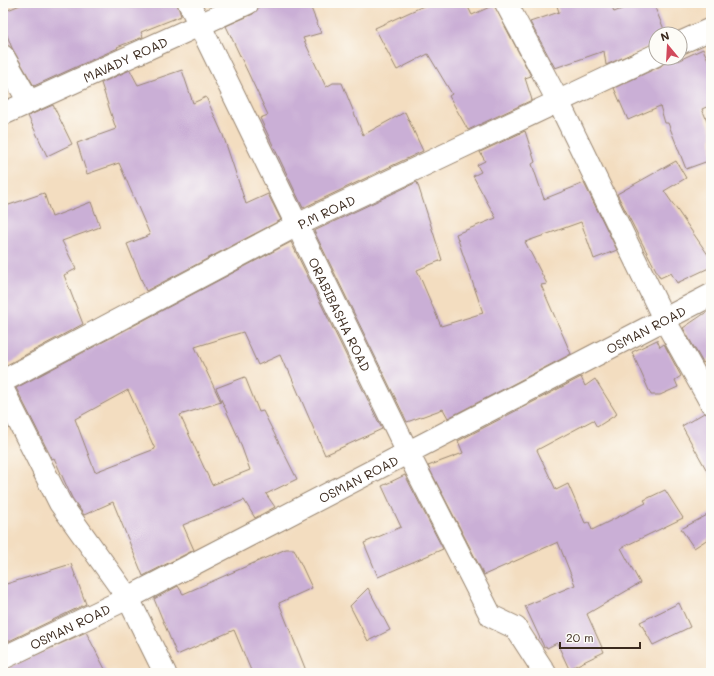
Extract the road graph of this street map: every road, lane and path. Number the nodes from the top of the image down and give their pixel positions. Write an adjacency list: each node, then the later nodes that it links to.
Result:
1 (189, 3): 4 (street, ORABIBASHA ROAD)
2 (248, 3): 4 (street, MAVADY ROAD)
3 (506, 3): 9 (street)
4 (199, 24): 10 (street, MAVADY ROAD); 12 (street, ORABIBASHA ROAD)
5 (711, 29): 6 (street)
6 (688, 39)
7 (3, 56): 10 (street)
8 (648, 59): 9 (street, P.M ROAD)
9 (558, 101): 12 (street, P.M ROAD); 14 (street)
10 (29, 102): 11 (street, MAVADY ROAD)
11 (3, 114)
12 (297, 225): 15 (street, P.M ROAD); 18 (street, ORABIBASHA ROAD)
13 (711, 295): 14 (street, OSMAN ROAD)
14 (664, 319): 17 (street); 18 (street, OSMAN ROAD)
15 (3, 381)
16 (3, 390): 19 (street)
17 (711, 403)
18 (408, 453): 19 (street, OSMAN ROAD); 22 (street, ORABIBASHA ROAD)
19 (128, 598): 20 (street, OSMAN ROAD); 21 (street)
20 (3, 658)
21 (165, 673)
22 (545, 673)

